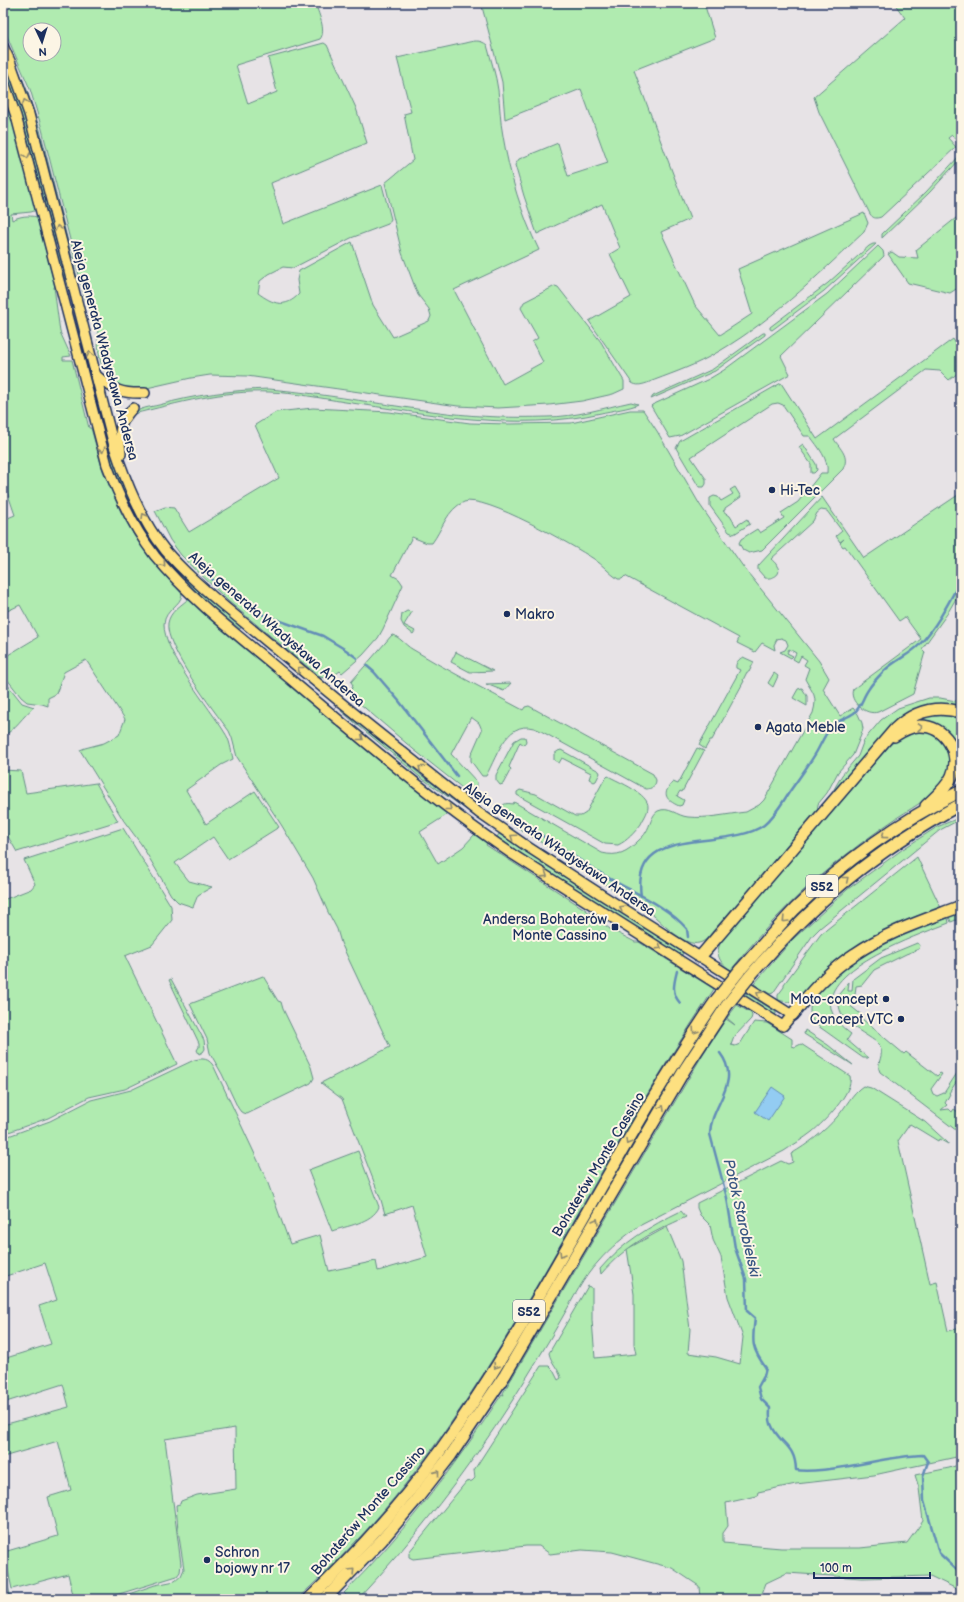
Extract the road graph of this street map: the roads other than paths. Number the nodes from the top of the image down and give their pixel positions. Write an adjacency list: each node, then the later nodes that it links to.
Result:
1 (3, 46): 3 (main road, Aleja generała Władysława Andersa, one-way to 1)
2 (3, 79): 4 (main road, Aleja generała Władysława Andersa, one-way to 4)
3 (63, 246): 4 (main road); 5 (main road, Aleja generała Władysława Andersa, one-way to 3)
4 (51, 249): 18 (main road, Aleja generała Władysława Andersa, one-way to 18)
5 (96, 374): 6 (main road); 8 (main road, Aleja generała Władysława Andersa)
6 (145, 393)
7 (133, 408): 8 (main road)
8 (122, 471): 17 (main road, Aleja generała Władysława Andersa, one-way to 8)
9 (961, 712): 10 (highway)
10 (875, 752): 14 (highway, one-way to 14); 17 (highway)
11 (961, 791): 14 (highway, Bohaterów Monte Cassino / S52)
12 (961, 804): 15 (highway, Bohaterów Monte Cassino / S52)
13 (961, 812): 15 (highway)
14 (917, 815): 20 (highway, Bohaterów Monte Cassino / S52, one-way to 20, bridge)
15 (918, 828): 21 (highway, Bohaterów Monte Cassino / S52, one-way to 15, bridge)
16 (961, 906): 19 (highway)
17 (700, 957): 18 (main road); 19 (main road, Aleja generała Władysława Andersa, one-way to 17)
18 (692, 968): 19 (main road, Aleja generała Władysława Andersa)
19 (792, 1015)
20 (309, 1599)
21 (325, 1599)

